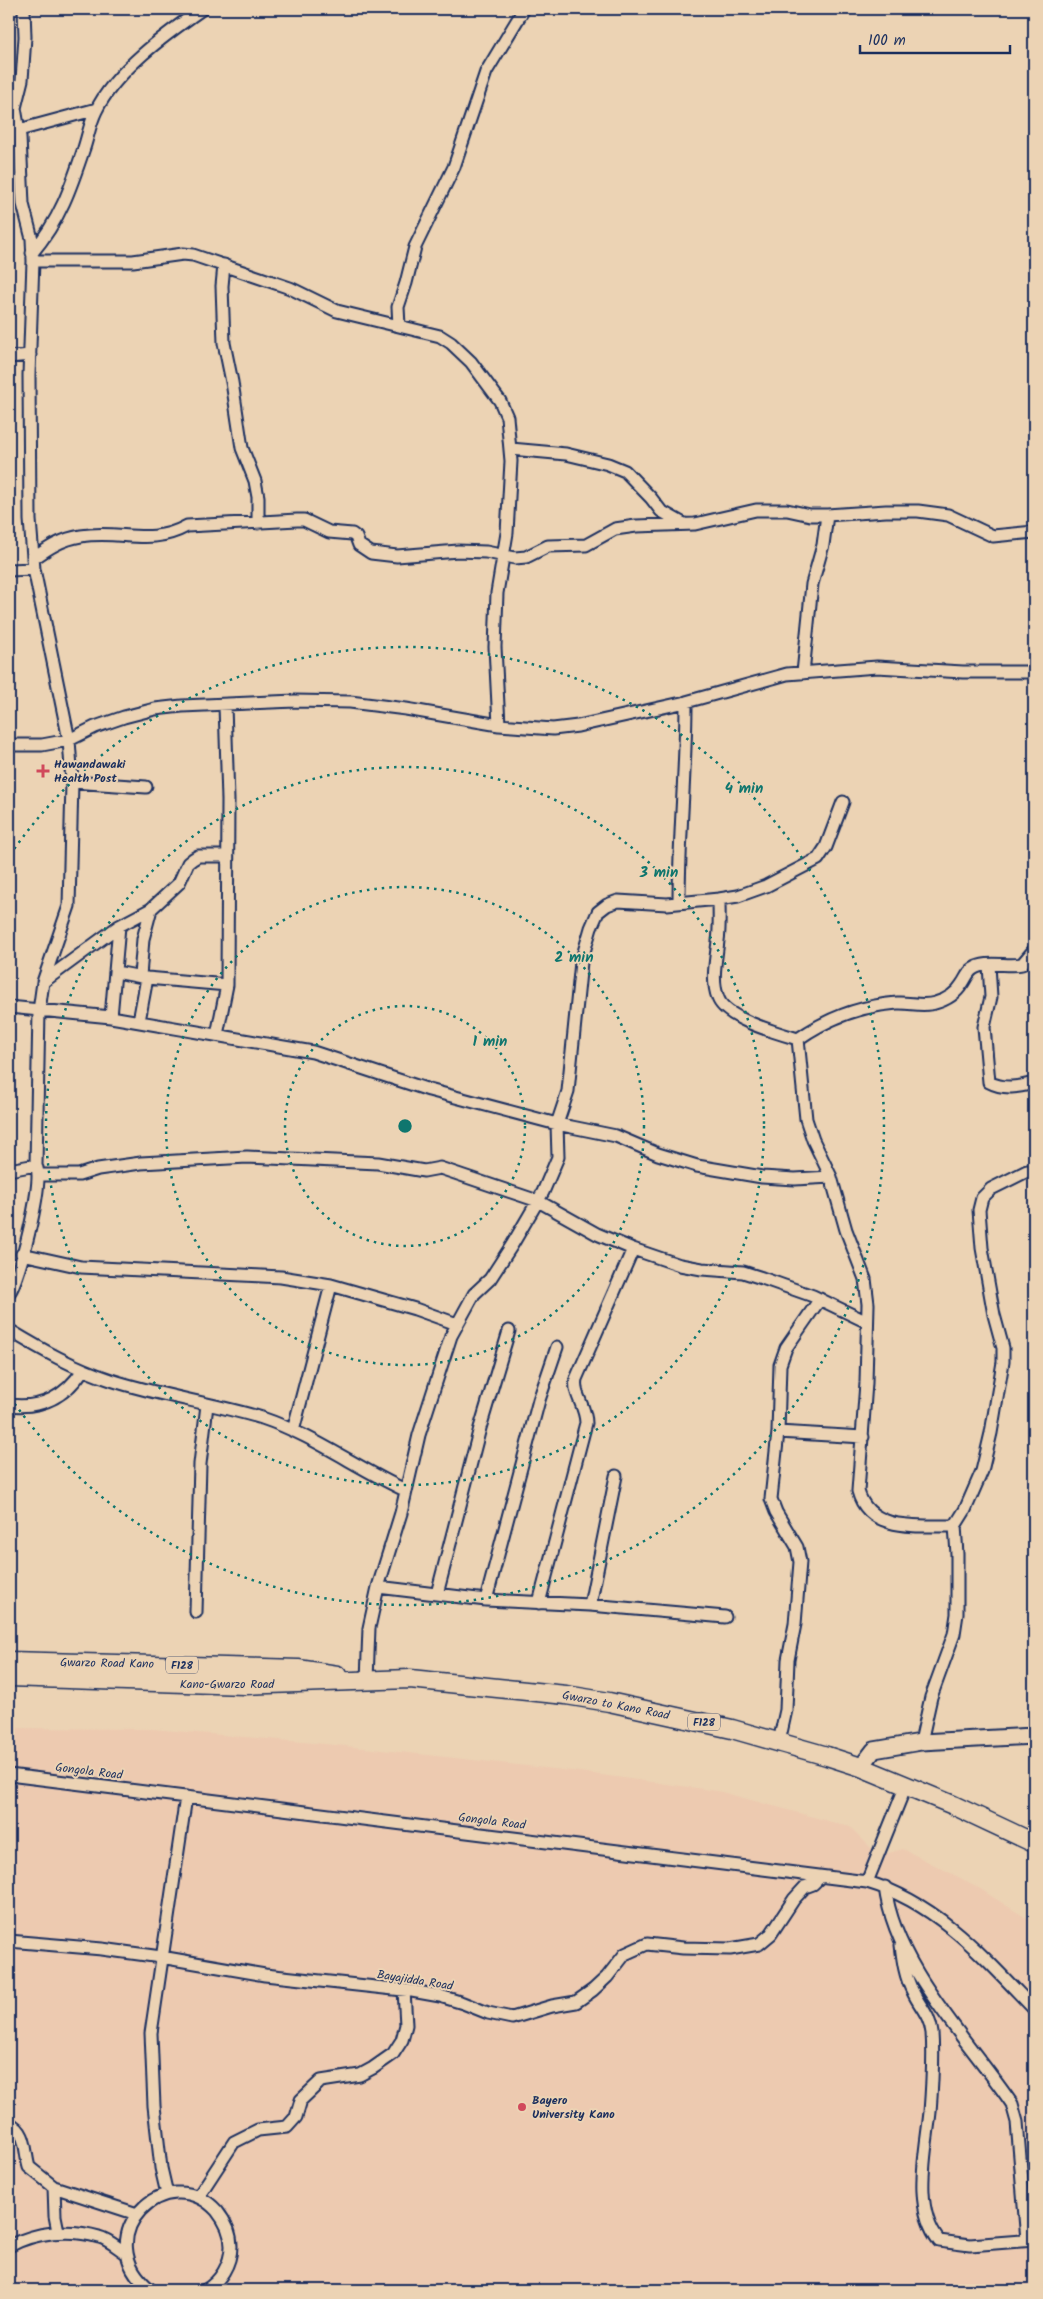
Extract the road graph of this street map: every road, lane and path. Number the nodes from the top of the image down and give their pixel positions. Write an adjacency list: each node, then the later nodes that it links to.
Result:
1 (24, 9): 5 (street)
2 (202, 9): 4 (street)
3 (524, 9): 8 (street)
4 (97, 109): 5 (street); 6 (street)
5 (15, 125): 6 (street)
6 (33, 257): 7 (street); 9 (street)
7 (224, 265): 8 (street); 13 (street)
8 (398, 326): 11 (street)
9 (30, 355): 10 (street); 17 (street)
10 (9, 358)
11 (511, 449): 14 (street); 16 (street)
12 (827, 516): 14 (street); 15 (street); 20 (street)
13 (258, 523): 16 (street); 17 (street)
14 (684, 524): 16 (street)
15 (1034, 532)
16 (504, 556): 23 (street)
17 (34, 564): 18 (street); 24 (street)
18 (9, 570)
19 (1034, 672): 20 (street)
20 (803, 673): 21 (street)
21 (686, 702): 23 (street); 31 (street)
22 (225, 705): 23 (street); 24 (street); 29 (street)
23 (499, 725)
24 (70, 740): 25 (street); 26 (street)
25 (9, 745)
26 (72, 782): 27 (street); 38 (street)
27 (146, 786)
28 (843, 802): 30 (street)
29 (227, 856): 32 (street); 39 (street)
30 (719, 899): 31 (street); 45 (street)
31 (679, 902): 47 (street)
32 (151, 910): 33 (street); 37 (street)
33 (119, 926): 36 (street); 38 (street)
34 (1034, 950): 35 (street)
35 (989, 965): 45 (street); 46 (street)
36 (116, 972): 37 (street); 42 (street)
37 (143, 977): 39 (street); 43 (street)
38 (43, 982): 41 (street)
39 (226, 985): 44 (street)
40 (9, 1007): 41 (street)
41 (39, 1010): 42 (street); 49 (street)
42 (112, 1017): 43 (street)
43 (139, 1021): 44 (street)
44 (217, 1035): 47 (street)
45 (798, 1039): 51 (street)
46 (1034, 1083)
47 (557, 1124): 51 (street); 52 (street)
48 (9, 1170): 49 (street)
49 (38, 1170): 52 (street); 54 (street)
50 (1034, 1171): 71 (street)
51 (831, 1177): 58 (street)
52 (538, 1201): 53 (street); 59 (street)
53 (633, 1249): 57 (street); 75 (street)
54 (22, 1254): 55 (street); 56 (street)
55 (330, 1285): 59 (street); 66 (street)
56 (9, 1294)
57 (820, 1299): 58 (street); 67 (street)
58 (867, 1322): 68 (street)
59 (457, 1324): 70 (street)
60 (9, 1330): 63 (street)
61 (509, 1331): 73 (street)
62 (557, 1347): 74 (street)
63 (83, 1370): 64 (street); 65 (street)
64 (207, 1404): 66 (street); 77 (street)
65 (9, 1405)
66 (293, 1432): 70 (street)
67 (778, 1432): 68 (street); 83 (street)
68 (863, 1436): 71 (street)
69 (616, 1476): 76 (street)
70 (405, 1490): 72 (street)
71 (955, 1526): 84 (street)
72 (378, 1587): 73 (street); 81 (street)
73 (437, 1594): 74 (street)
74 (486, 1600): 75 (street)
75 (539, 1603): 76 (street)
76 (590, 1605): 78 (street)
77 (196, 1612)
78 (725, 1617)
79 (9, 1661): 81 (main road, Gwarzo Road Kano / F128)
80 (9, 1677): 81 (main road, Kano-Gwarzo Road / F128)
81 (361, 1680): 83 (main road, Gwarzo to Kano Road / F128)
82 (1034, 1736): 84 (street)
83 (779, 1742): 85 (main road, Gwarzo to Kano Road / F128)
84 (920, 1742): 85 (street)
85 (861, 1767): 87 (main road, Gwarzo to Kano Road / F128)
86 (9, 1775): 88 (street, Gongola Road)
87 (906, 1785): 89 (main road, Gwarzo to Kano Road / F128); 91 (street)
88 (186, 1797): 90 (street, Gongola Road); 95 (street)
89 (1034, 1843)
90 (820, 1877): 91 (street, Gongola Road); 96 (street, Bayajidda Road)
91 (867, 1882): 92 (street, Gongola Road)
92 (885, 1887): 94 (street); 97 (street, Gongola Road)
93 (9, 1942): 95 (street, Bayajidda Road)
94 (901, 1944): 104 (street); 104 (street)
95 (161, 1957): 96 (street, Bayajidda Road); 100 (street)
96 (404, 1990): 101 (street)
97 (1034, 2009)
98 (9, 2123): 99 (street)
99 (54, 2187): 102 (street); 103 (street)
100 (166, 2194): 101 (street); 102 (street)
101 (198, 2197): 108 (street)
102 (137, 2214): 106 (street)
103 (58, 2232): 105 (street); 106 (street)
104 (1031, 2240)
105 (9, 2246)
106 (126, 2253): 107 (street)
107 (150, 2290)
108 (205, 2290)

